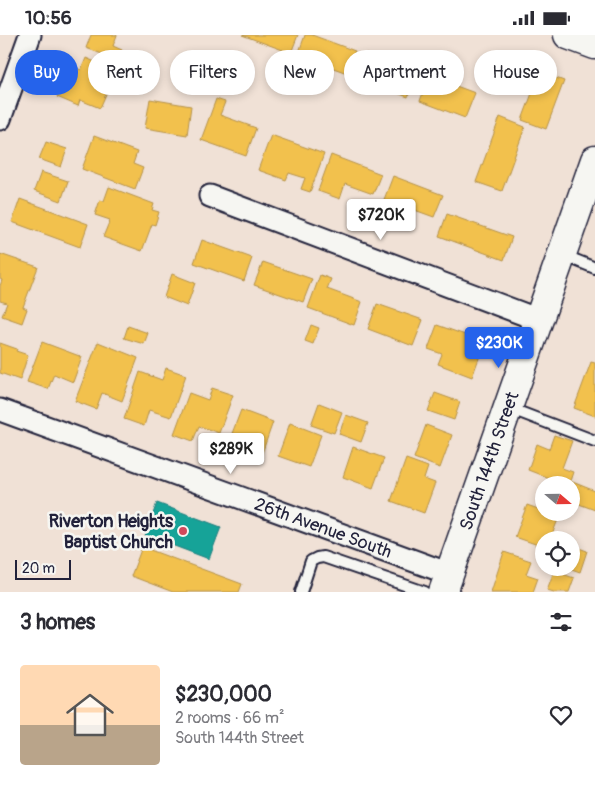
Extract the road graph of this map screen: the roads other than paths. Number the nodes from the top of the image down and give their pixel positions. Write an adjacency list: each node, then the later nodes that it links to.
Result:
1 (30, 35): 4 (street)
2 (568, 35): 3 (street)
3 (595, 45)
4 (0, 119)
5 (595, 160): 7 (street, South 144th Street)
6 (210, 196): 9 (street)
7 (562, 255): 8 (lane); 9 (street, South 144th Street)
8 (595, 268)
9 (539, 320): 10 (street, South 144th Street)
10 (508, 408): 12 (lane); 13 (street, South 144th Street)
11 (0, 410): 13 (street, 26th Avenue South)
12 (595, 441)
13 (447, 583)
14 (301, 592): 15 (lane)
15 (425, 592)

